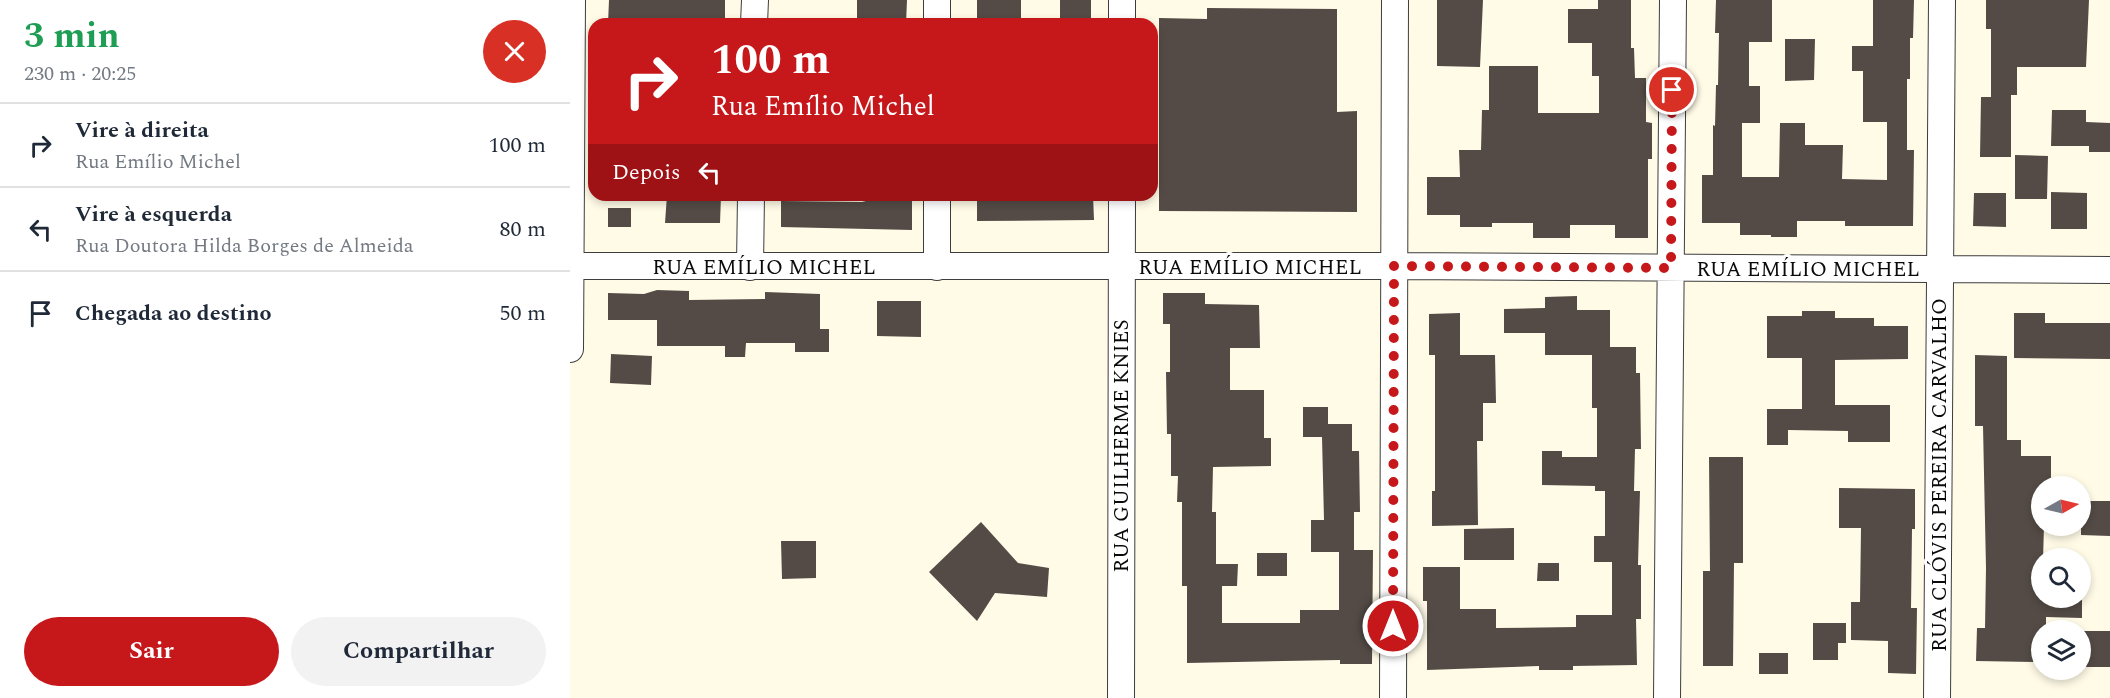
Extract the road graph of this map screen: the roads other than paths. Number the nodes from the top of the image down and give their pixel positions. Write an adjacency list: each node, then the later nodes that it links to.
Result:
1 (572, 0): 14 (street)
2 (755, 0): 8 (street)
3 (936, 0): 9 (street)
4 (1122, 0): 10 (street)
5 (1395, 0): 15 (street)
6 (1672, 0): 19 (street)
7 (1942, 0): 20 (street, RUA CLÓVIS PEREIRA CARVALHO)
8 (754, 18)
9 (936, 18)
10 (1122, 18)
11 (751, 201): 16 (street)
12 (937, 201): 17 (street)
13 (1122, 201): 18 (street, RUA GUILHERME KNIES)
14 (570, 266): 16 (street, RUA EMÍLIO MICHEL); 22 (street)
15 (1394, 266): 18 (street, RUA EMÍLIO MICHEL); 19 (street, RUA EMÍLIO MICHEL); 24 (street)
16 (750, 267): 17 (street, RUA EMÍLIO MICHEL)
17 (937, 267): 18 (street, RUA EMÍLIO MICHEL)
18 (1122, 268): 23 (street, RUA GUILHERME KNIES)
19 (1671, 268): 20 (street, RUA EMÍLIO MICHEL); 25 (street)
20 (1940, 270): 21 (street, RUA EMÍLIO MICHEL); 26 (street, RUA CLÓVIS PEREIRA CARVALHO)
21 (2110, 270)
22 (570, 349)
23 (1121, 698)
24 (1393, 698)
25 (1667, 698)
26 (1937, 698)

